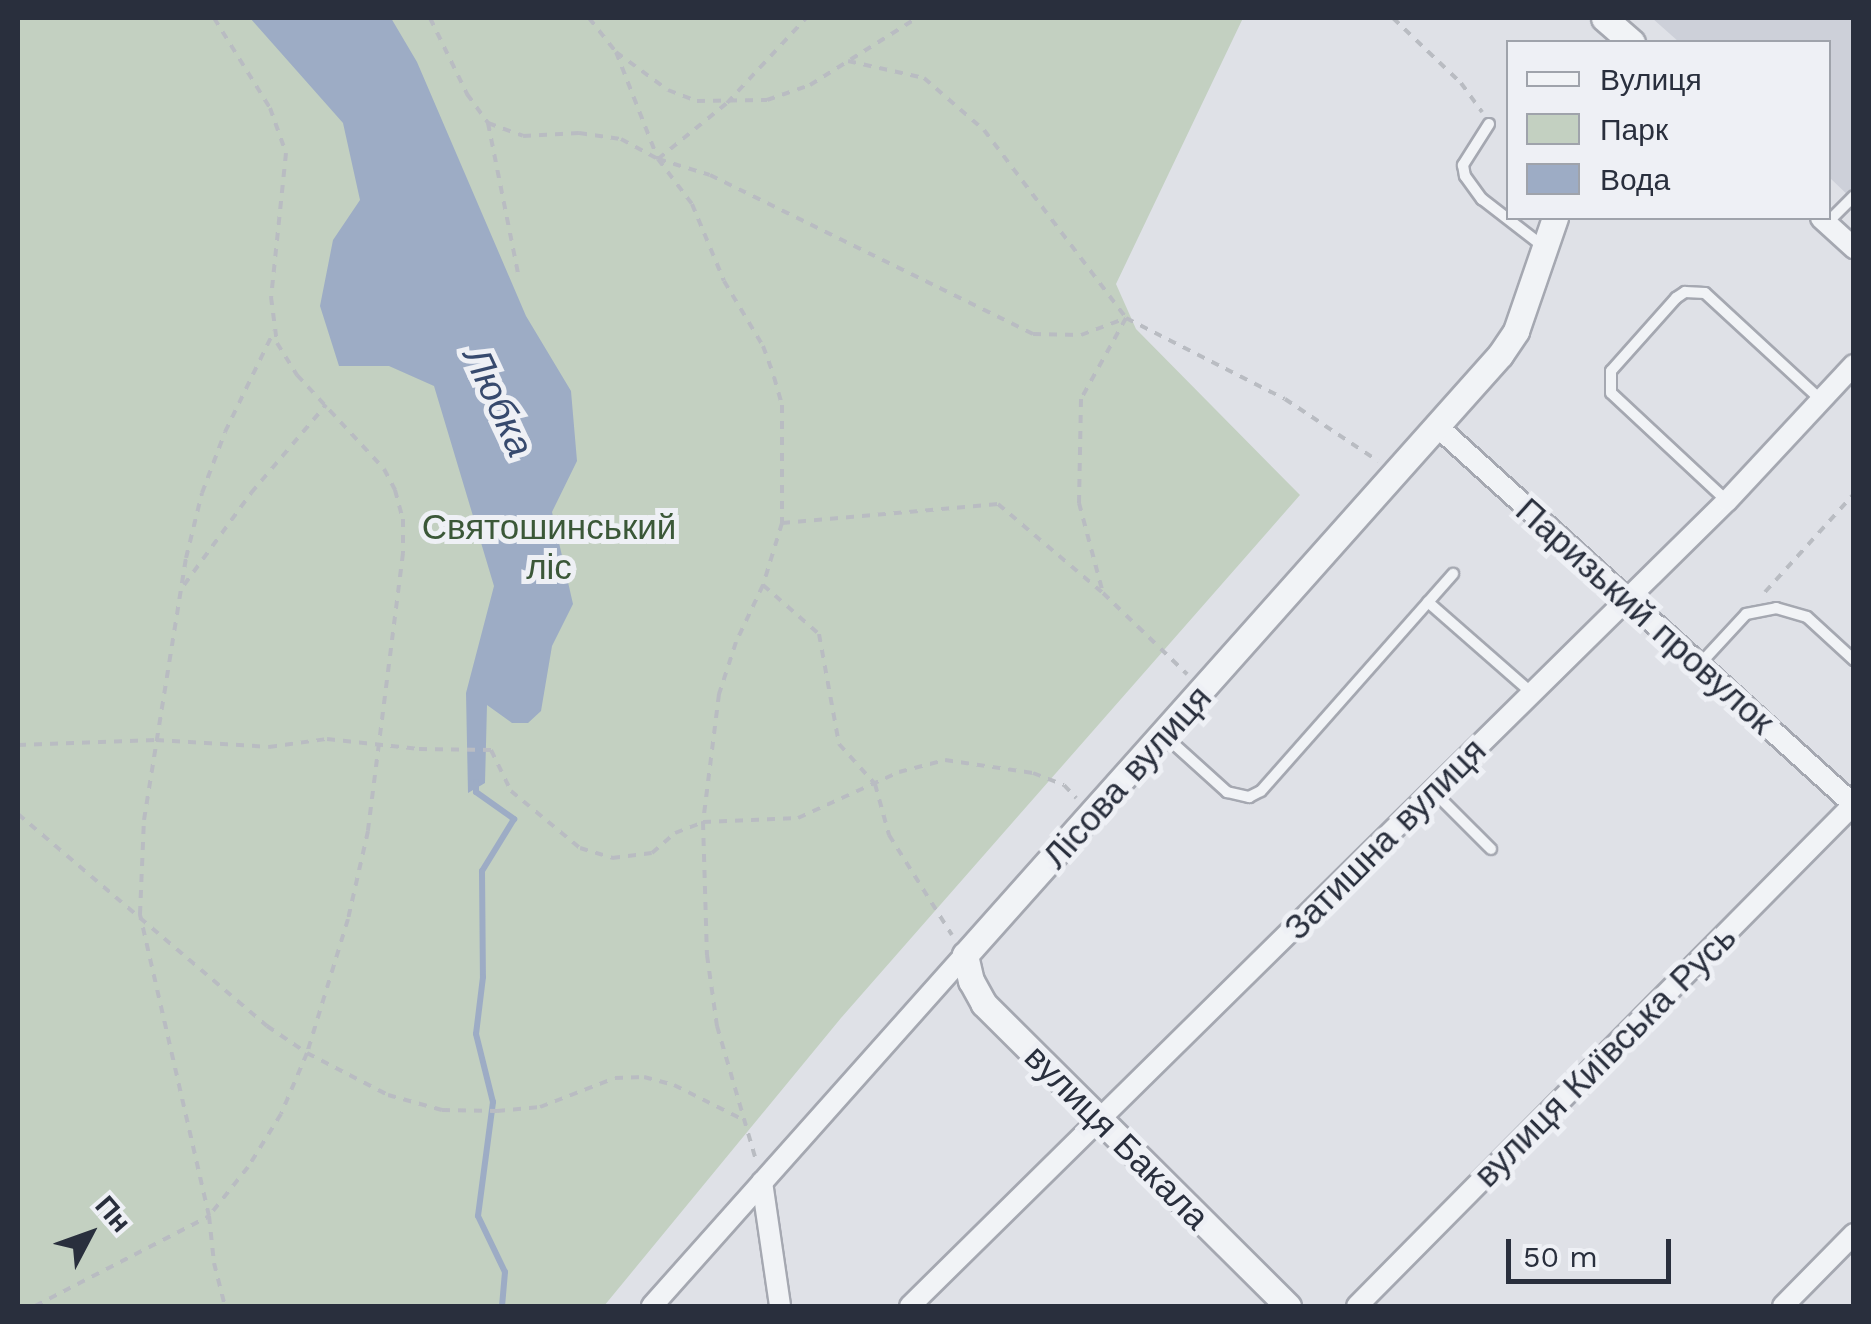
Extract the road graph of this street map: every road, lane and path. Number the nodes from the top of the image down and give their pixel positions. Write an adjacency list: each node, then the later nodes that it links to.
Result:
1 (214, 18): 25 (path)
2 (430, 18): 12 (path)
3 (588, 18): 9 (path)
4 (806, 18): 11 (path)
5 (917, 18): 10 (path)
6 (1393, 18): 13 (path)
7 (1604, 18): 8 (street)
8 (1630, 40)
9 (616, 52): 11 (path); 14 (path)
10 (848, 61): 11 (path); 24 (path)
11 (726, 102): 14 (path)
12 (488, 123): 14 (path); 23 (path)
13 (1489, 124): 17 (lane)
14 (658, 159): 24 (path); 33 (path)
15 (1854, 196): 16 (lane)
16 (1831, 214)
17 (1506, 218)
18 (1509, 220): 21 (lane)
19 (1554, 220): 21 (street, Лісова вулиця)
20 (1824, 220): 22 (street)
21 (1545, 248): 29 (street, Лісова вулиця)
22 (1854, 248)
23 (518, 273)
24 (1126, 318): 30 (path); 37 (path)
25 (274, 332): 28 (path); 36 (path)
26 (1854, 365): 27 (street, Затишна вулиця)
27 (1821, 400): 32 (street, Затишна вулиця); 32 (lane)
28 (326, 404): 36 (path); 47 (path)
29 (1438, 427): 30 (street, Лісова вулиця); 38 (street, Паризький провулок)
30 (1396, 473): 43 (street, Лісова вулиця)
31 (1854, 494): 40 (path)
32 (1726, 501): 38 (street, Затишна вулиця)
33 (782, 523): 35 (path); 37 (path)
34 (1453, 574): 39 (lane)
35 (763, 585): 49 (path); 54 (path)
36 (181, 589): 46 (path)
37 (1103, 593): 43 (path)
38 (1625, 600): 42 (street, Паризький провулок); 44 (street, Затишна вулиця)
39 (1428, 602): 44 (lane); 45 (lane)
40 (1746, 614): 41 (lane); 42 (lane)
41 (1854, 660)
42 (1698, 665): 51 (street, Паризький провулок)
43 (1204, 691): 45 (street, Лісова вулиця)
44 (1532, 693): 50 (street, Затишна вулиця)
45 (1165, 736): 52 (street, Лісова вулиця)
46 (156, 740): 47 (path); 48 (path); 56 (path)
47 (379, 744): 54 (path); 58 (path)
48 (18, 745)
49 (875, 784): 52 (path); 54 (path); 57 (path)
50 (1433, 792): 55 (lane); 60 (street, Затишна вулиця)
51 (1852, 801): 70 (street, вулиця Київська Русь)
52 (1097, 810): 57 (street, Лісова вулиця)
53 (18, 814): 56 (path)
54 (703, 822): 59 (path)
55 (1491, 849)
56 (140, 914): 58 (path); 62 (path)
57 (965, 956): 60 (street, вулиця Бакала); 61 (street, Лісова вулиця)
58 (307, 1053): 59 (path); 62 (path)
59 (744, 1120): 61 (path)
60 (1102, 1122): 68 (street, Затишна вулиця); 69 (street, вулиця Бакала)
61 (762, 1182): 66 (street, Лісова вулиця); 67 (street)
62 (209, 1216): 64 (path); 65 (path)
63 (1854, 1234): 71 (street)
64 (36, 1306)
65 (225, 1306)
66 (652, 1306)
67 (780, 1306)
68 (910, 1306)
69 (1288, 1306)
70 (1358, 1306)
71 (1784, 1306)

